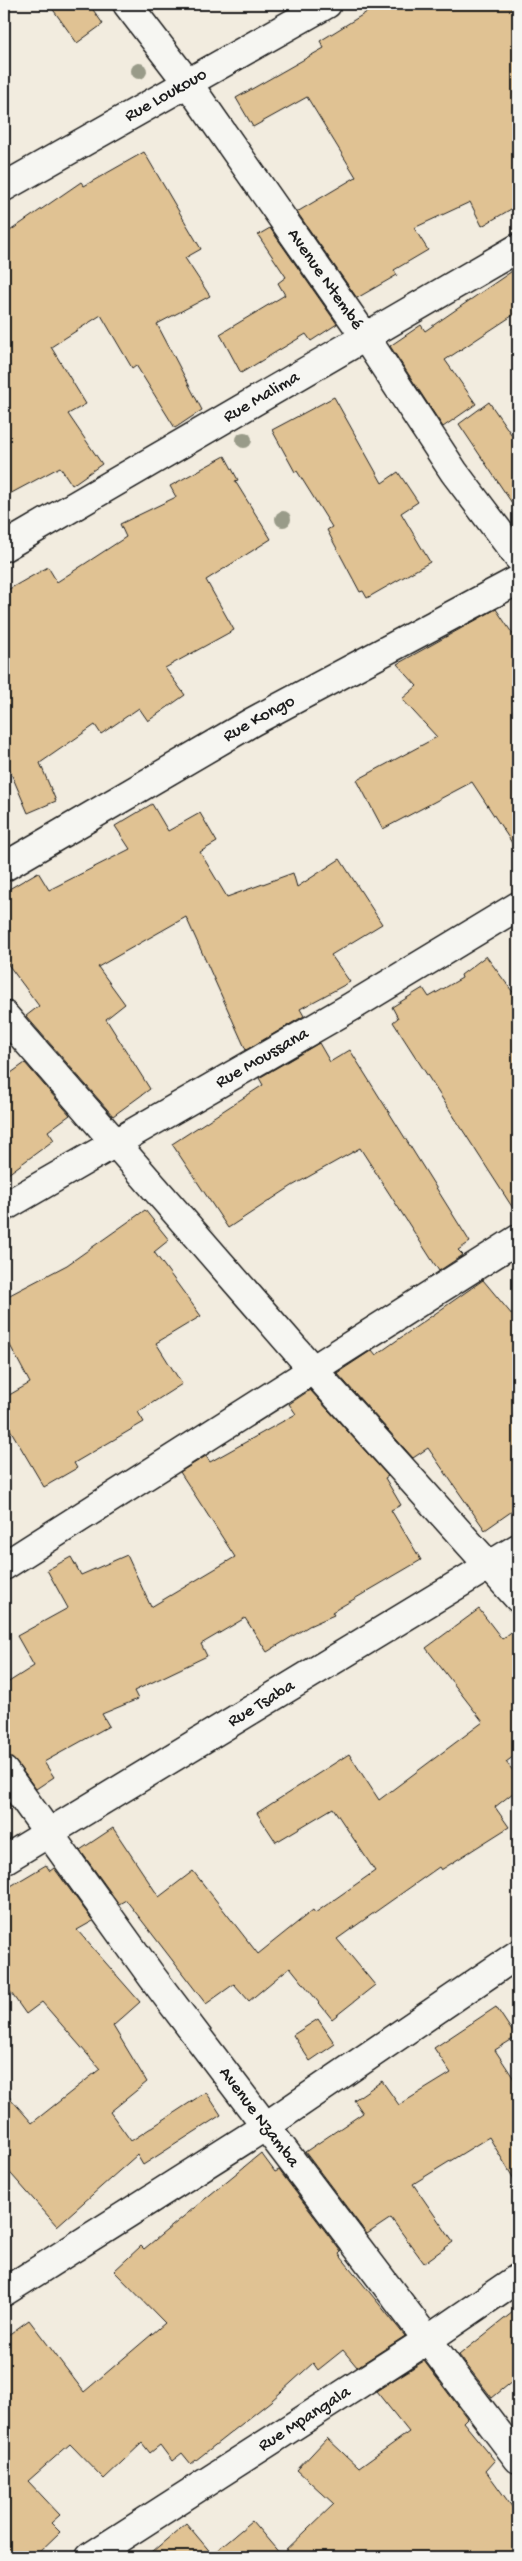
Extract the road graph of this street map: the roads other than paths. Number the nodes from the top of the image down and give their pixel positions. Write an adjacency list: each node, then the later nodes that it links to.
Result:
1 (127, 4): 3 (street, Avenue Ntembé)
2 (327, 4): 3 (street, Rue Loukouo)
3 (187, 82): 4 (street, Rue Loukouo); 6 (street, Avenue Ntembé)
4 (4, 187)
5 (518, 248): 6 (street, Rue Malima)
6 (366, 338): 7 (street, Rue Malima); 8 (street, Avenue Ntembé)
7 (4, 547)
8 (518, 557)
9 (518, 580): 10 (street, Rue Kongo)
10 (4, 867)
11 (518, 906): 13 (street, Rue Moussana)
12 (4, 1015): 13 (street)
13 (113, 1143): 14 (street, Rue Moussana); 16 (street)
14 (4, 1207)
15 (518, 1239): 16 (street)
16 (314, 1370): 18 (street); 19 (street)
17 (518, 1548): 19 (street, Rue Tsaba)
18 (4, 1566)
19 (490, 1566): 20 (street); 22 (street, Rue Tsaba)
20 (518, 1598)
21 (4, 1771): 22 (street, Avenue Nzamba)
22 (49, 1832): 23 (street, Rue Tsaba); 25 (street, Avenue Nzamba)
23 (4, 1860)
24 (518, 1954): 25 (street)
25 (266, 2126): 27 (street); 28 (street, Avenue Nzamba)
26 (518, 2278): 28 (street, Rue Mpangala)
27 (4, 2292)
28 (429, 2339): 29 (street, Avenue Nzamba); 30 (street, Rue Mpangala)
29 (518, 2459)
30 (90, 2557)

